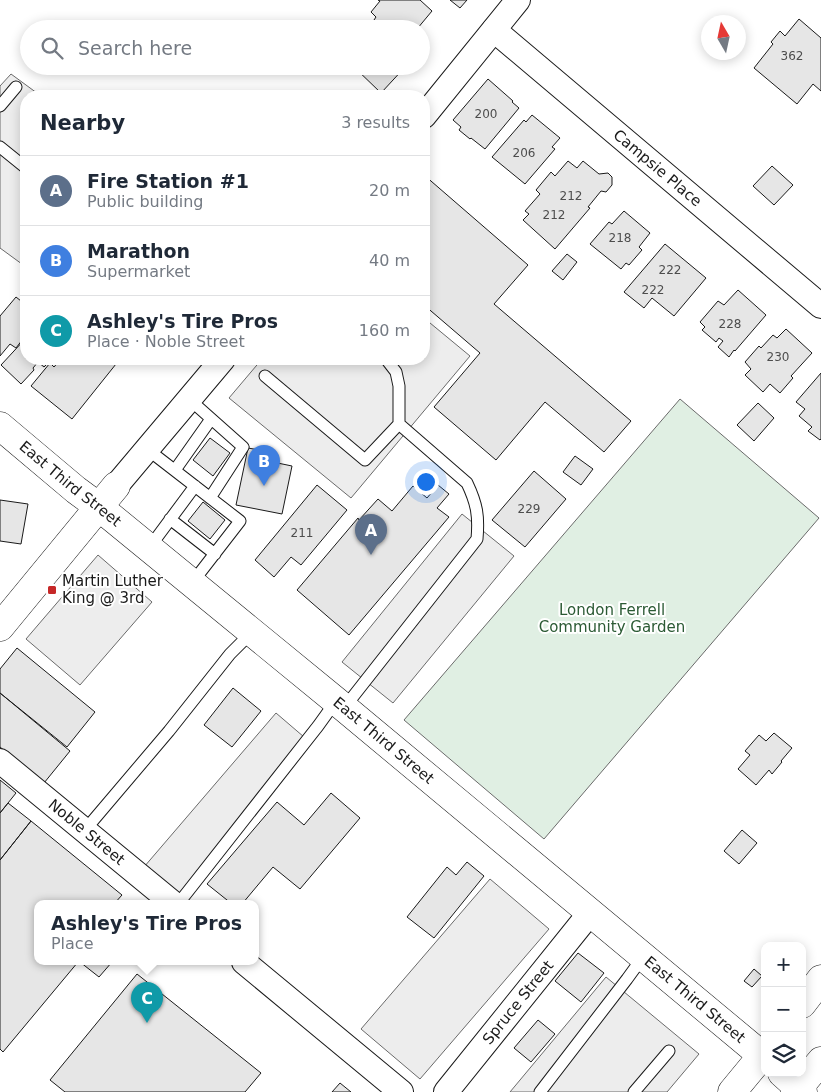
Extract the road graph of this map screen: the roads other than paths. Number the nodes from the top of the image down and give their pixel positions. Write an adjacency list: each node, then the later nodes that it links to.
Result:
1 (518, 0): 2 (street)
2 (494, 30): 5 (street); 8 (street, Campsie Place)
3 (16, 87): 4 (lane)
4 (0, 106)
5 (430, 109)
6 (0, 147): 7 (lane)
7 (20, 163)
8 (821, 306)
9 (218, 365): 12 (street)
10 (391, 365): 14 (lane)
11 (264, 376): 14 (lane)
12 (189, 399): 13 (lane); 16 (street)
13 (212, 419): 17 (lane); 20 (lane)
14 (399, 424): 28 (lane)
15 (0, 426): 21 (main road, East Third Street)
16 (147, 449): 17 (lane); 18 (street)
17 (175, 470): 19 (lane)
18 (116, 486): 21 (main road)
19 (195, 486): 20 (lane); 22 (lane)
20 (210, 498): 24 (lane)
21 (99, 506): 23 (main road, East Third Street); 26 (main road)
22 (170, 519): 23 (lane); 24 (lane)
23 (149, 548): 25 (main road, East Third Street)
24 (214, 554): 25 (lane)
25 (192, 584): 27 (main road, East Third Street)
26 (0, 627)
27 (252, 632): 28 (main road, East Third Street); 30 (lane)
28 (340, 705): 32 (lane); 33 (main road, East Third Street)
29 (0, 761): 30 (street, Noble Street)
30 (84, 830): 31 (street, Noble Street)
31 (171, 900)
32 (179, 900)
33 (590, 913): 34 (main road, East Third Street); 44 (street, Spruce Street)
34 (643, 957): 39 (main road, East Third Street); 45 (lane)
35 (248, 965): 43 (street)
36 (821, 979): 37 (main road)
37 (806, 999)
38 (669, 1051): 46 (lane)
39 (761, 1053)
40 (761, 1058): 47 (main road)
41 (821, 1061): 42 (main road)
42 (794, 1086)
43 (401, 1092)
44 (446, 1092)
45 (540, 1092)
46 (634, 1092)
47 (732, 1092)

